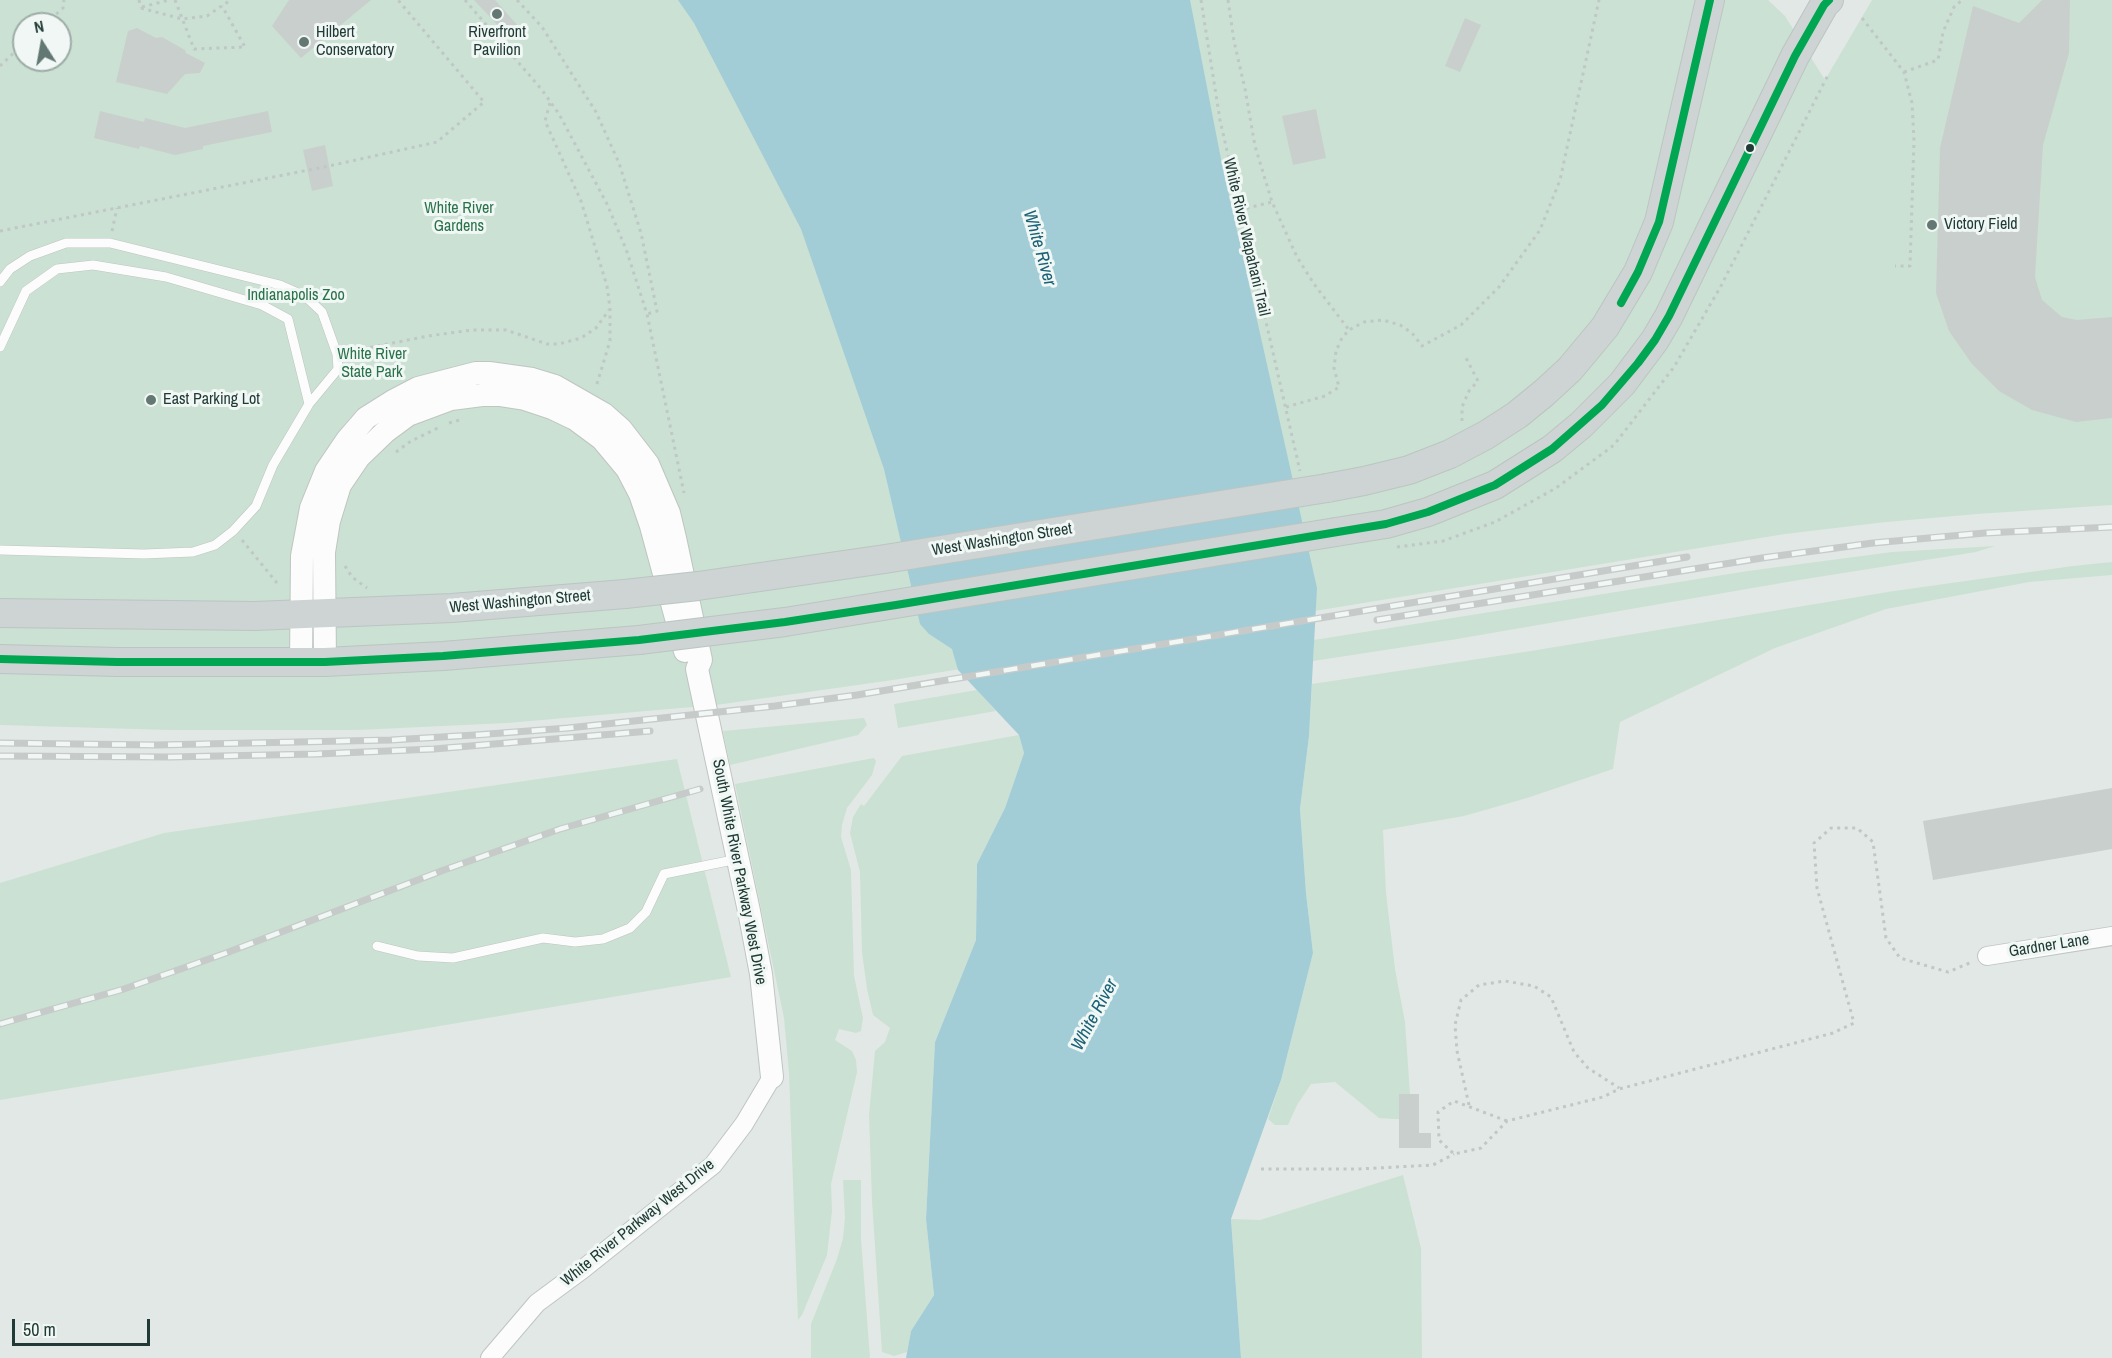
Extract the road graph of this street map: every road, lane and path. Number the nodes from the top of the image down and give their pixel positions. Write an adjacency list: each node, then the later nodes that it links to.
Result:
1 (139, 0): 15 (path)
2 (169, 0): 15 (path)
3 (175, 0): 17 (path)
4 (398, 0): 23 (path)
5 (465, 0): 27 (path)
6 (517, 0): 27 (path)
7 (1201, 0): 22 (path, White River Wapahani Trail)
8 (1228, 0): 21 (path)
9 (1599, 0): 28 (path)
10 (1710, 0): 41 (main road, West Washington Street, bridge)
11 (1962, 0): 20 (path)
12 (229, 1): 14 (path)
13 (1824, 2): 43 (main road, bridge)
14 (222, 6): 17 (path); 17 (path)
15 (141, 8): 17 (path)
16 (1862, 18): 20 (path)
17 (182, 19)
18 (12, 55): 19 (path)
19 (0, 66)
20 (1904, 72): 24 (path)
21 (1272, 202): 22 (path); 28 (path)
22 (1239, 210): 33 (path, White River Wapahani Trail)
23 (0, 231)
24 (1895, 266)
25 (0, 282): 30 (lane)
26 (610, 308): 30 (path)
27 (647, 314): 36 (path)
28 (1349, 330): 33 (path)
29 (0, 347): 32 (lane)
30 (337, 354): 32 (lane)
31 (1465, 356): 34 (path)
32 (309, 404): 38 (lane)
33 (1286, 407): 35 (path, White River Wapahani Trail)
34 (1462, 421)
35 (1301, 472)
36 (686, 499)
37 (240, 539): 39 (path)
38 (0, 550)
39 (277, 583)
40 (0, 613): 41 (main road, West Washington Street)
41 (312, 614): 43 (street, South White River Parkway West Drive); 44 (street, South White River Parkway West Drive)
42 (0, 659): 43 (main road)
43 (313, 662)
44 (738, 859): 46 (lane); 48 (street, South White River Parkway West Drive)
45 (2112, 936): 47 (street, Gardner Lane)
46 (377, 946)
47 (1987, 956): 49 (path)
48 (772, 1077): 54 (street, White River Parkway West Drive)
49 (1619, 1089): 50 (path); 51 (path)
50 (1468, 1105): 51 (path); 52 (path)
51 (1507, 1121): 52 (path)
52 (1454, 1154): 53 (path)
53 (1261, 1169)
54 (490, 1358)

